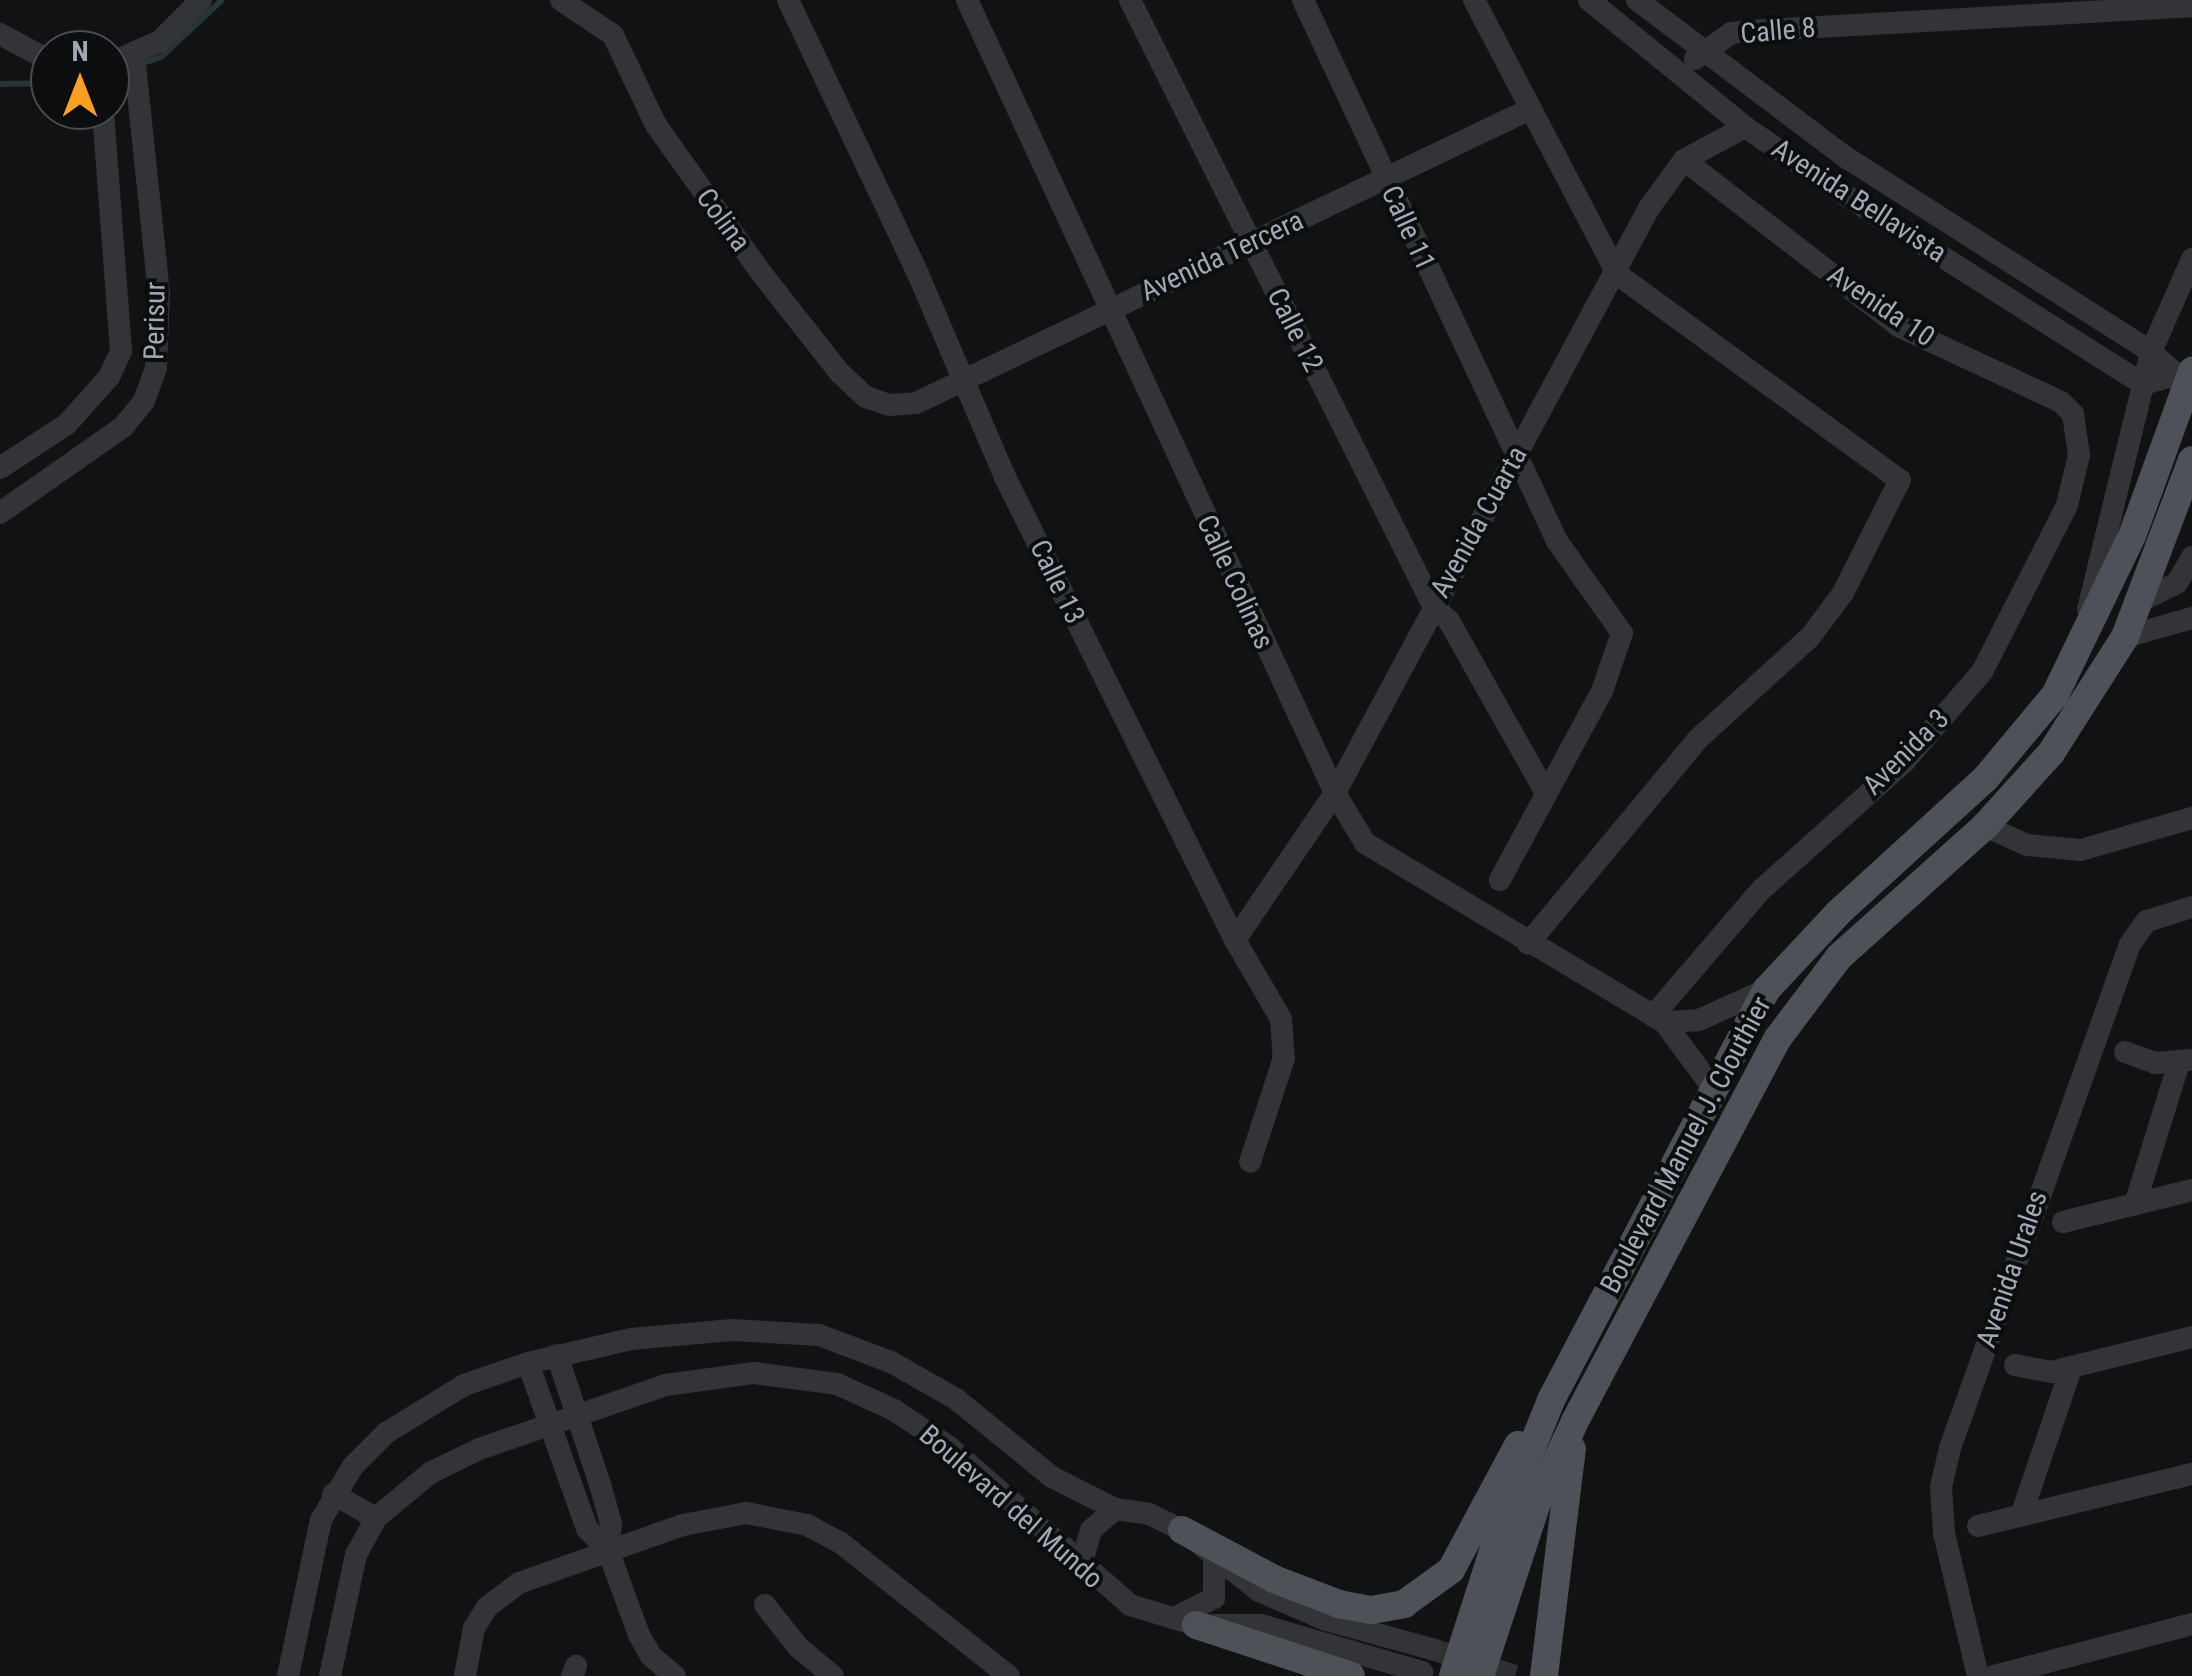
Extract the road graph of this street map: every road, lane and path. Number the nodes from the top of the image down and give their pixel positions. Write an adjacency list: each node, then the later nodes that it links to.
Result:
1 (201, 0): 14 (street)
2 (561, 0): 30 (street, Colina)
3 (788, 0): 28 (street, Calle 13)
4 (967, 0): 25 (street, Calle Colinas)
5 (1130, 0): 22 (street, Calle 12)
6 (1303, 0): 21 (street, Calle 11)
7 (1474, 0): 17 (street)
8 (1588, 0): 16 (street, Avenida Bellavista)
9 (1637, 0): 13 (street, Avenida Bellavista)
10 (2192, 6): 13 (street, Calle 8)
11 (0, 34): 12 (street)
12 (30, 50)
13 (1701, 51): 16 (street, Calle 8); 26 (street, Avenida Bellavista)
14 (134, 56): 15 (street); 35 (street, Perisur)
15 (130, 57)
16 (1682, 78): 18 (street, Avenida Bellavista)
17 (1528, 110): 21 (street, Avenida Tercera); 24 (street)
18 (1745, 127): 20 (street, Avenida Cuarta); 29 (street, Avenida Bellavista)
19 (104, 130): 34 (street, Perisur)
20 (1684, 160): 24 (street, Avenida Cuarta); 31 (street, Avenida 10)
21 (1385, 178): 22 (street, Avenida Tercera); 32 (street, Calle 11)
22 (1251, 242): 25 (street, Avenida Tercera); 38 (street, Calle 12)
23 (2192, 259): 26 (street)
24 (1617, 274): 32 (street, Avenida Cuarta); 49 (street)
25 (1108, 310): 28 (street, Avenida Tercera); 42 (street, Calle Colinas)
26 (2151, 352): 27 (street, Avenida Bellavista); 29 (street)
27 (2185, 377): 29 (street); 41 (main road, Boulevard Manuel J. Clouthier)
28 (963, 381): 30 (street, Avenida Tercera); 48 (street, Calle 13)
29 (2143, 384): 41 (street)
30 (916, 403)
31 (2078, 439): 51 (street, Avenida 3)
32 (1515, 456): 38 (street, Avenida Cuarta); 43 (street, Calle 11)
33 (2192, 460): 37 (main road, Boulevard Manuel J. Clouthier)
34 (0, 468)
35 (0, 512)
36 (2192, 557): 37 (street)
37 (2141, 601): 40 (main road, Boulevard Manuel J. Clouthier)
38 (1433, 606): 42 (street, Avenida Cuarta); 43 (street, Calle 12)
39 (2192, 618): 40 (street)
40 (2125, 637): 45 (main road, Boulevard Manuel J. Clouthier)
41 (2078, 650): 50 (main road, Boulevard Manuel J. Clouthier)
42 (1335, 793): 48 (street, Avenida Cuarta); 49 (street, Calle Colinas)
43 (1546, 793): 46 (street)
44 (2192, 818): 45 (street)
45 (1985, 826): 66 (main road, Boulevard Manuel J. Clouthier)
46 (1500, 880)
47 (2192, 908): 95 (street, Avenida Urales)
48 (1235, 940): 55 (street, Calle 13)
49 (1528, 944): 51 (street, Calle Colinas)
50 (1767, 989): 51 (street); 54 (main road, Boulevard Manuel J. Clouthier)
51 (1658, 1019): 54 (street, Calle Colinas)
52 (2125, 1052): 53 (street)
53 (2185, 1061): 57 (street)
54 (1714, 1088): 64 (main road, Boulevard Manuel J. Clouthier)
55 (1250, 1162)
56 (2192, 1190): 57 (street)
57 (2135, 1204): 58 (street)
58 (2063, 1222)
59 (2192, 1337): 63 (street)
60 (556, 1355): 61 (street, Boulevard del Mundo); 65 (street); 72 (street, Boulevard del Mundo)
61 (528, 1363): 67 (street); 71 (street, Boulevard del Mundo)
62 (2015, 1365): 63 (street)
63 (2071, 1368): 73 (street)
64 (1551, 1400): 76 (main road); 92 (main road, Boulevard Manuel J. Clouthier)
65 (578, 1414): 67 (street, Boulevard del Mundo); 69 (street); 79 (street, Boulevard del Mundo)
66 (1575, 1421): 93 (main road, Boulevard Manuel J. Clouthier); 94 (main road)
67 (546, 1424): 70 (street); 74 (street, Boulevard del Mundo)
68 (2192, 1474): 73 (street)
69 (600, 1484): 70 (street); 77 (street)
70 (574, 1492): 77 (street)
71 (334, 1494): 74 (street); 85 (street, Boulevard del Mundo)
72 (1115, 1509): 76 (street, Boulevard del Mundo); 79 (street)
73 (2022, 1516): 75 (street)
74 (376, 1518): 86 (street, Boulevard del Mundo)
75 (1978, 1526)
76 (1182, 1530): 78 (street, Boulevard del Mundo)
77 (608, 1550): 87 (street); 88 (street); 90 (street)
78 (1214, 1560): 81 (street); 83 (street, Boulevard del Mundo)
79 (1081, 1565): 81 (street, Boulevard del Mundo)
80 (766, 1604): 89 (street)
81 (1186, 1621): 84 (street, Boulevard del Mundo); 91 (main road)
82 (2192, 1624): 96 (street)
83 (1432, 1649)
84 (1422, 1672)
85 (288, 1676)
86 (330, 1676)
87 (464, 1676)
88 (675, 1676)
89 (833, 1676)
90 (1008, 1676)
91 (1351, 1676)
92 (1453, 1676)
93 (1480, 1676)
94 (1544, 1676)
95 (1978, 1676)
96 (1994, 1676)

